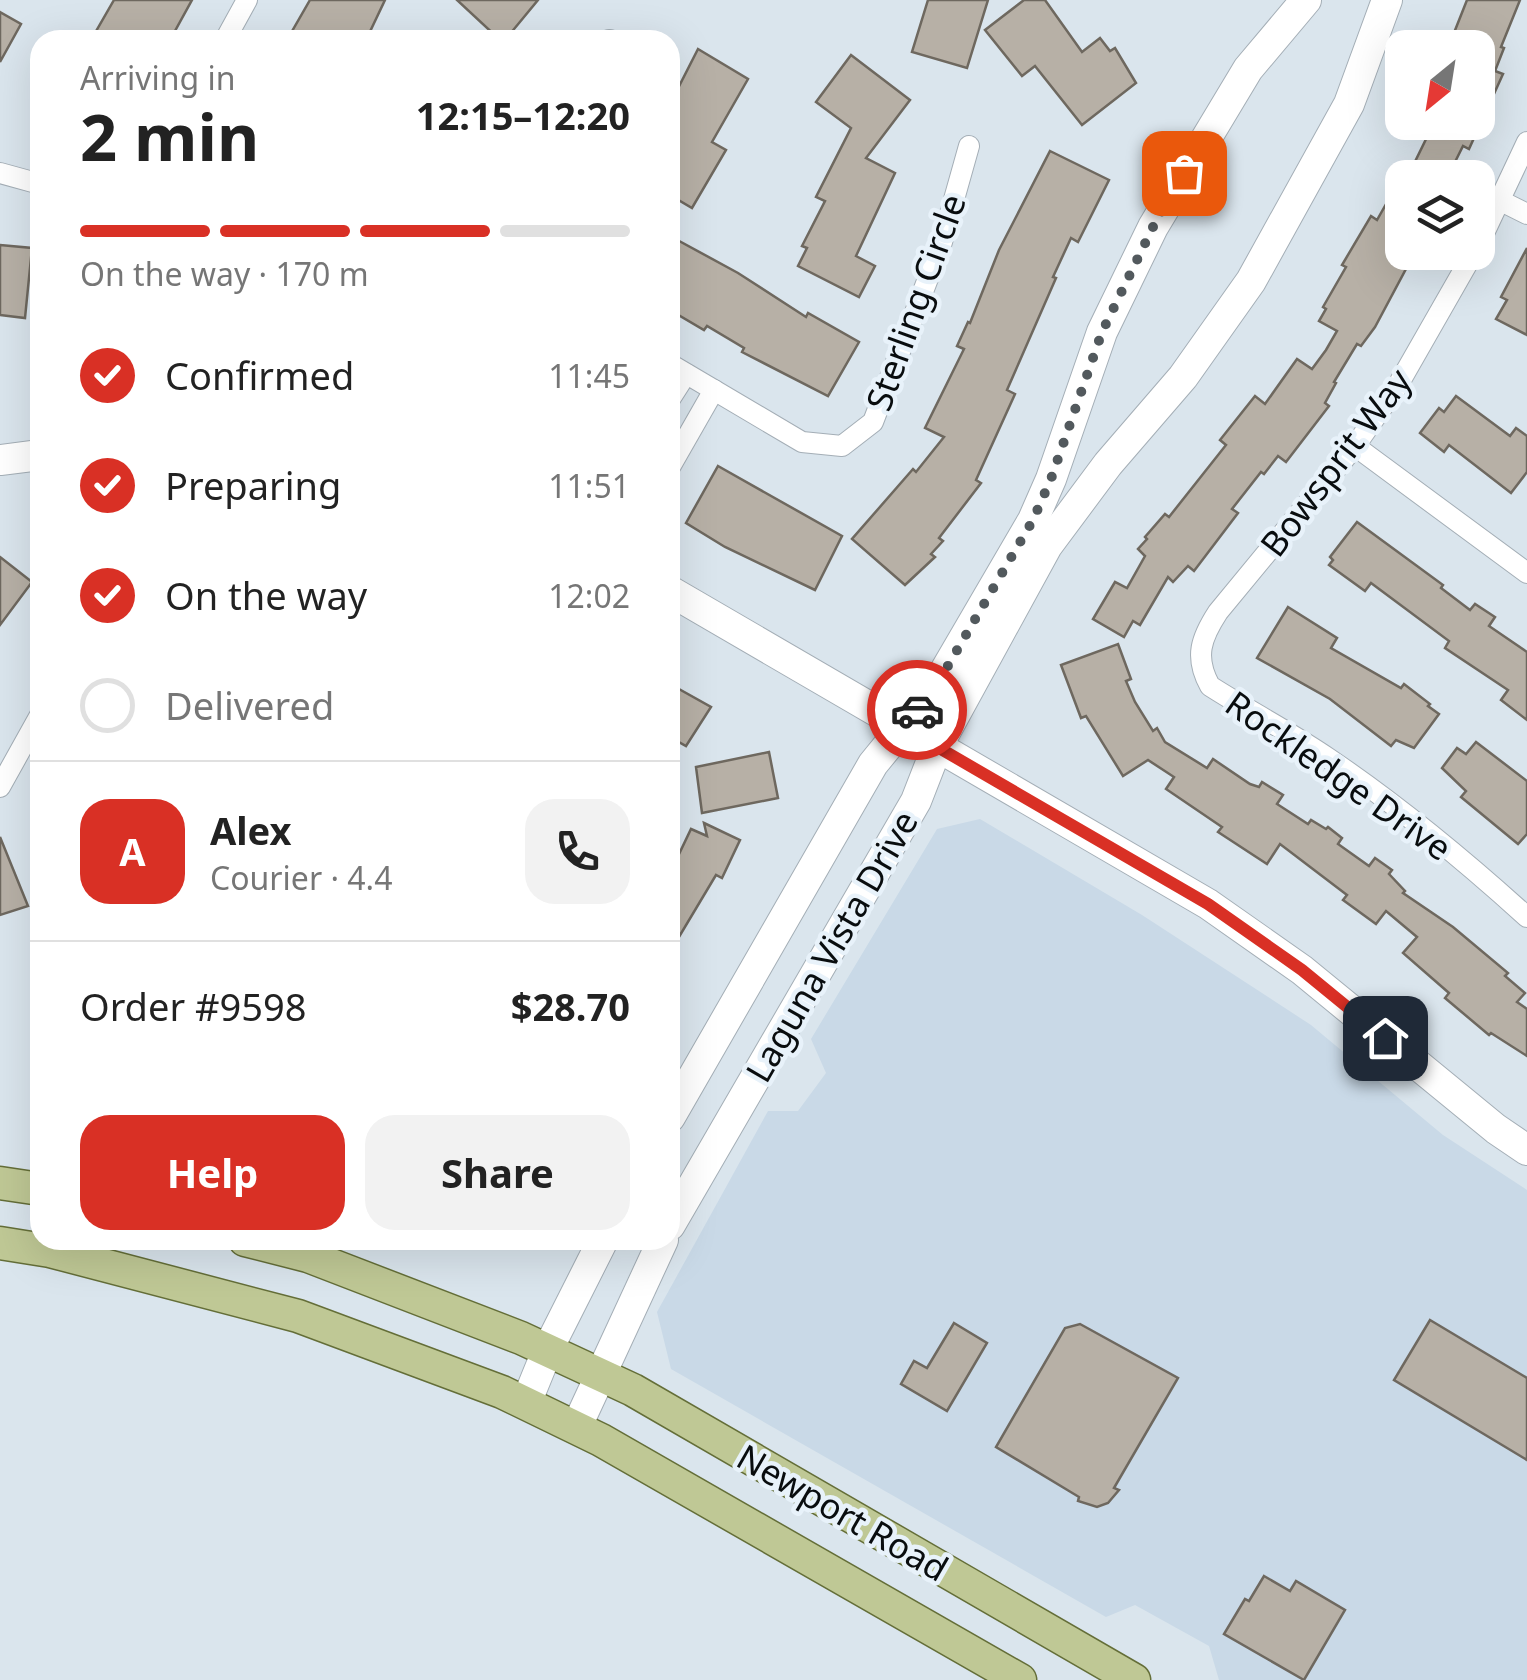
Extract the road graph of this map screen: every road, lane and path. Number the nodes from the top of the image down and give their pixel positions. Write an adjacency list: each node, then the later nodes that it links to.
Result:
1 (248, 0): 4 (street)
2 (1306, 0): 22 (street, Laguna Vista Drive)
3 (1387, 0): 24 (street, Laguna Vista Drive)
4 (231, 30)
5 (1527, 142): 9 (street)
6 (969, 146): 14 (street, Sterling Circle)
7 (0, 172): 8 (street)
8 (30, 181)
9 (1500, 201): 10 (street); 11 (street)
10 (1495, 211)
11 (1527, 214)
12 (1464, 270): 15 (street, Bowsprit Way)
13 (680, 370): 14 (street)
14 (714, 390): 16 (street)
15 (1355, 446): 19 (street); 21 (street, Bowsprit Way)
16 (680, 450)
17 (30, 456): 18 (street)
18 (0, 460)
19 (1527, 573)
20 (680, 597): 22 (street)
21 (1201, 669): 26 (street, Rockledge Drive)
22 (903, 727): 24 (street); 27 (street, Laguna Vista Drive)
23 (30, 732): 25 (street)
24 (936, 747): 28 (street); 31 (street, Laguna Vista Drive)
25 (0, 787)
26 (1527, 918)
27 (680, 1100)
28 (1527, 1150)
29 (0, 1183): 30 (main road)
30 (30, 1188)
31 (680, 1209)
32 (0, 1243): 33 (main road, Newport Road)
33 (30, 1249)
34 (37, 1250): 40 (main road, Newport Road)
35 (284, 1250): 38 (main road, Newport Road)
36 (598, 1250): 38 (street)
37 (658, 1250): 39 (street)
38 (548, 1350): 39 (main road, Newport Road); 40 (street)
39 (600, 1375): 41 (street); 43 (main road, Newport Road)
40 (526, 1403): 41 (main road, Newport Road)
41 (576, 1428): 42 (main road, Newport Road)
42 (1020, 1680)
43 (1134, 1680)

